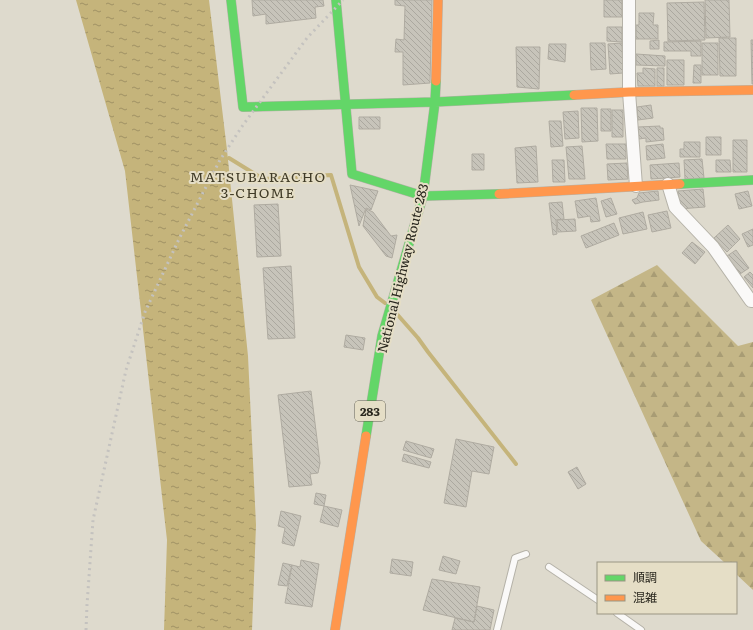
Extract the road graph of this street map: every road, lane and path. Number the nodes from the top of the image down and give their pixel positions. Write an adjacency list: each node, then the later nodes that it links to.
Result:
1 (231, 0): 8 (main road)
2 (336, 0): 8 (main road)
3 (438, 0): 7 (main road, National Highway Route 283 / 283)
4 (629, 0): 6 (street)
5 (753, 90): 6 (main road)
6 (629, 92): 7 (main road); 11 (street)
7 (435, 102): 8 (main road); 12 (main road, National Highway Route 283 / 283)
8 (345, 104): 12 (main road)
9 (753, 180): 10 (main road)
10 (668, 184): 11 (main road); 13 (street)
11 (636, 186): 12 (main road)
12 (423, 196): 18 (main road, National Highway Route 283 / 283)
13 (753, 301)
14 (526, 554): 19 (lane)
15 (549, 567): 16 (lane)
16 (597, 599)
17 (618, 614): 20 (lane)
18 (335, 630)
19 (497, 630)
20 (642, 630)

